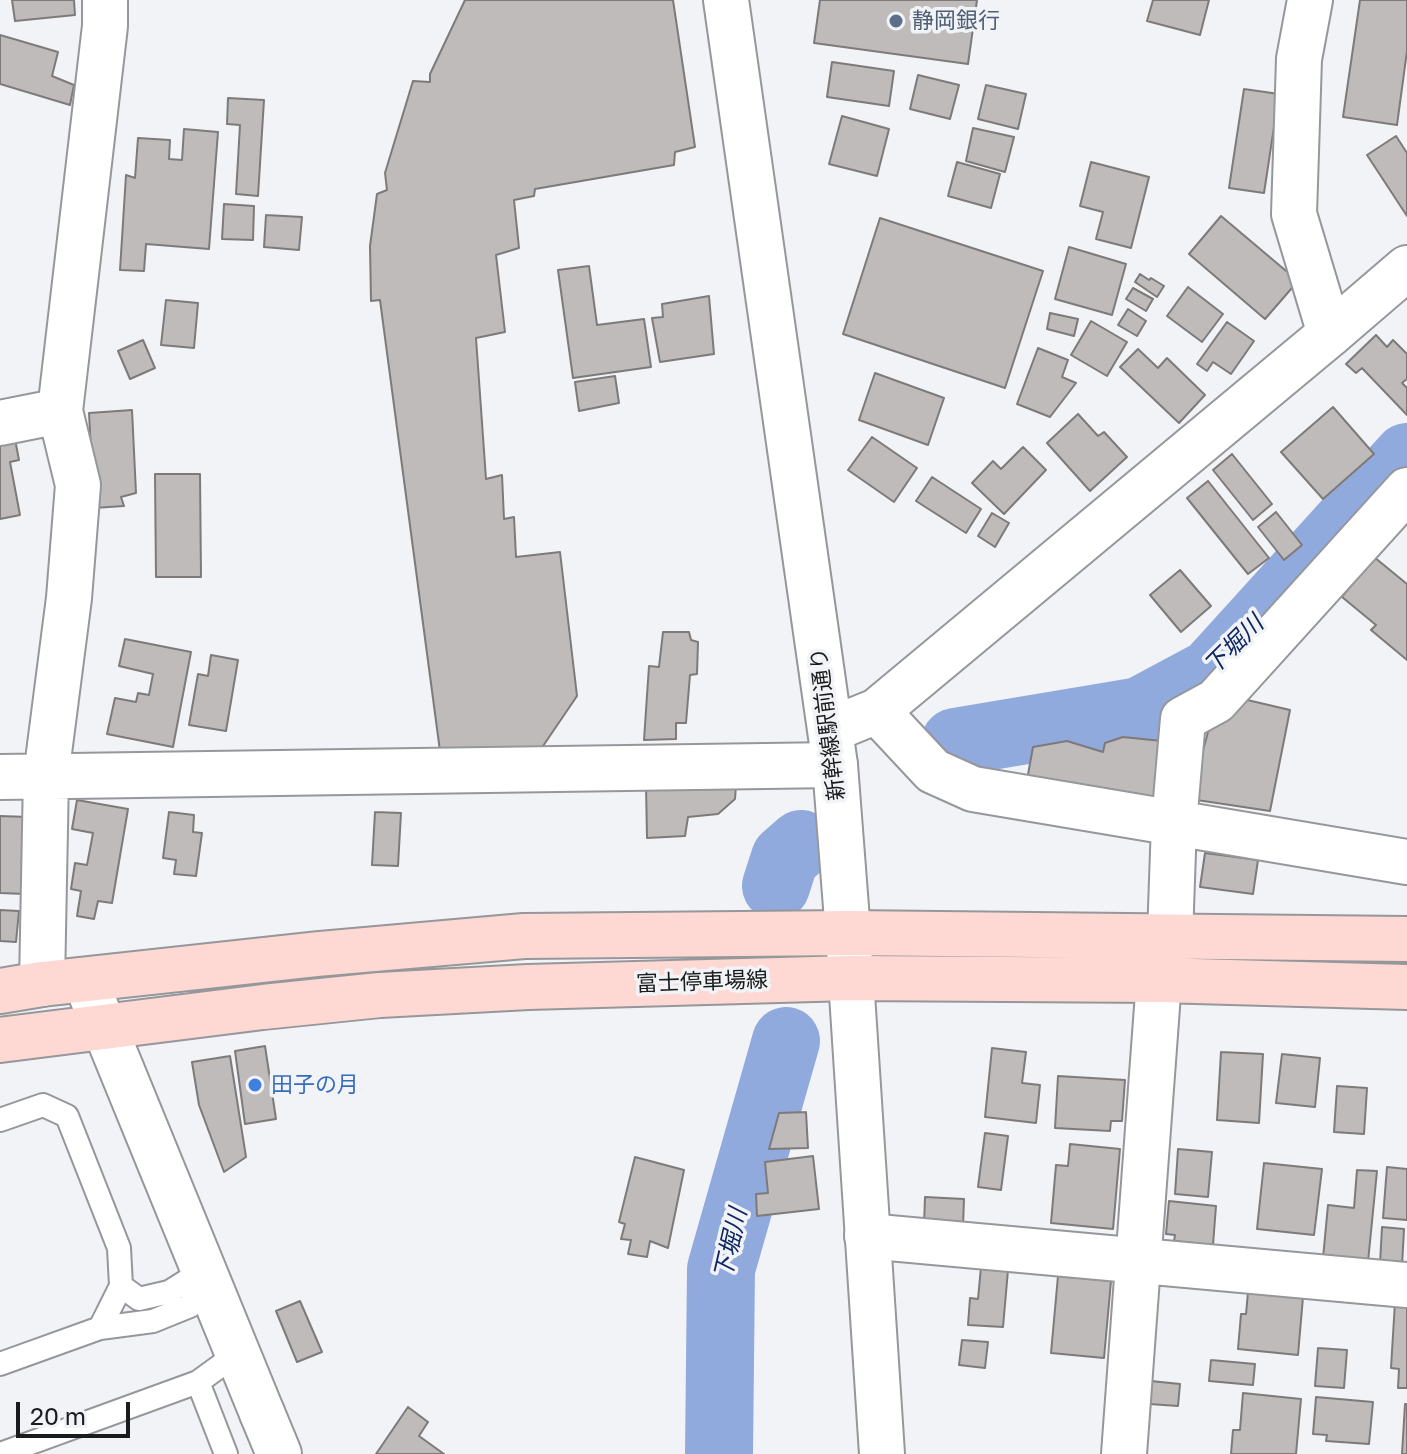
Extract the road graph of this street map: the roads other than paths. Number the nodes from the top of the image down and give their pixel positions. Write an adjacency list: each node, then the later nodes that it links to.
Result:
1 (105, 0): 6 (street)
2 (726, 0): 10 (street, 新幹線駅前通り)
3 (1310, 0): 5 (street)
4 (1407, 268): 5 (street)
5 (1330, 334): 9 (street)
6 (60, 411): 7 (street); 11 (street)
7 (0, 423)
8 (1407, 490): 13 (street)
9 (877, 711): 10 (street); 13 (street)
10 (832, 748): 11 (street); 15 (street, 新幹線駅前通り)
11 (46, 776): 12 (street); 20 (street)
12 (0, 777)
13 (1174, 823): 14 (street); 16 (street)
14 (1407, 862)
15 (848, 933): 16 (main road, 富士停車場線); 18 (street, 新幹線駅前通り); 20 (main road, 富士停車場線)
16 (1170, 937): 17 (main road, 富士停車場線); 19 (street)
17 (1407, 939)
18 (851, 978): 19 (main road, 富士停車場線); 23 (main road, 富士停車場線); 26 (street, 新幹線駅前通り)
19 (1159, 980): 21 (main road, 富士停車場線); 27 (street)
20 (64, 982): 22 (main road, 富士停車場線); 23 (street)
21 (1407, 987)
22 (0, 991)
23 (104, 1027): 24 (main road, 富士停車場線); 28 (street)
24 (0, 1040)
25 (0, 1120): 30 (lane)
26 (867, 1236): 27 (street); 38 (street, 新幹線駅前通り)
27 (1140, 1261): 29 (street); 39 (street)
28 (204, 1270): 30 (lane); 31 (lane); 32 (street)
29 (1407, 1285)
30 (121, 1286): 31 (lane)
31 (100, 1328): 33 (lane)
32 (238, 1353): 34 (lane); 37 (street)
33 (0, 1364)
34 (198, 1382): 35 (lane); 36 (lane)
35 (4, 1454)
36 (226, 1454)
37 (279, 1454)
38 (882, 1454)
39 (1124, 1454)

